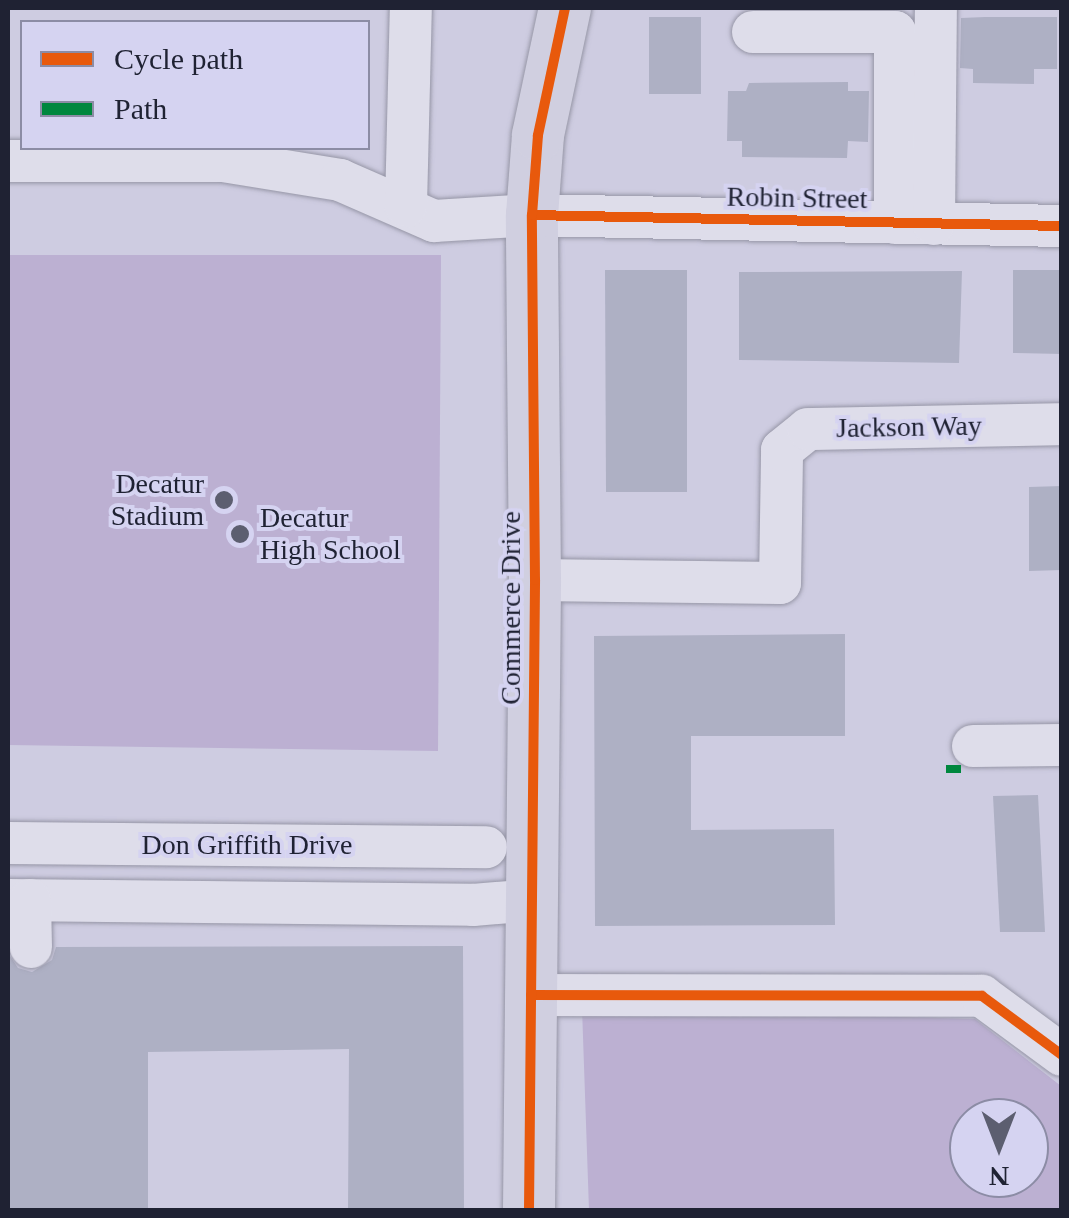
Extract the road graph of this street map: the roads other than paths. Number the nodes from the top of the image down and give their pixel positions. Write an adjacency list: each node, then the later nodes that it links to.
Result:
1 (410, 8): 6 (street)
2 (564, 8): 7 (main road, Commerce Drive)
3 (936, 8): 8 (street)
4 (754, 32): 8 (street)
5 (8, 162): 6 (street, Robin Street)
6 (406, 206): 7 (street, Robin Street)
7 (532, 215): 8 (street, Robin Street); 11 (main road, Commerce Drive)
8 (915, 223): 9 (street, Robin Street)
9 (1062, 226)
10 (1062, 424): 11 (street, Jackson Way)
11 (535, 580): 17 (main road, Commerce Drive)
12 (1062, 745): 13 (street)
13 (974, 746)
14 (8, 843): 15 (street, Don Griffith Drive)
15 (486, 847)
16 (19, 900): 17 (street); 18 (street)
17 (532, 900): 19 (main road, Commerce Drive)
18 (30, 947)
19 (531, 995): 20 (street); 21 (main road, Commerce Drive)
20 (1062, 1055)
21 (529, 1210)

